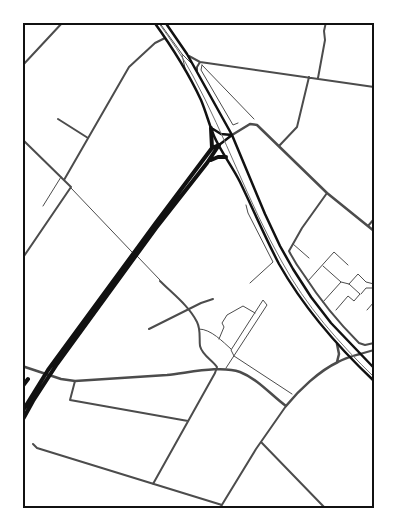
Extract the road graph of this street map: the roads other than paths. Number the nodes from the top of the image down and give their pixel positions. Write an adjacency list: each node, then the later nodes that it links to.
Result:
1 (63, 22): 10 (street)
2 (154, 22): 6 (main road)
3 (159, 22): 7 (street)
4 (165, 22): 8 (main road)
5 (326, 22): 15 (street)
6 (165, 38): 13 (main road); 22 (street)
7 (182, 54): 11 (street); 13 (street)
8 (189, 56): 9 (street); 11 (main road)
9 (200, 62): 12 (street); 14 (street)
10 (22, 66)
11 (194, 67): 12 (main road)
12 (197, 72): 21 (main road)
13 (188, 74): 20 (main road)
14 (309, 77): 15 (street); 25 (street)
15 (318, 78): 16 (street)
16 (374, 86)
17 (58, 119): 22 (street)
18 (254, 119): 19 (street)
19 (238, 123)
20 (211, 128): 21 (main road); 24 (main road); 26 (highway)
21 (232, 135): 24 (main road); 25 (street); 67 (main road)
22 (88, 138): 32 (street)
23 (22, 139): 31 (street)
24 (219, 145): 26 (highway); 28 (main road); 30 (highway)
25 (279, 146): 34 (street)
26 (212, 148): 81 (highway)
27 (374, 155): 29 (street)
28 (226, 157): 30 (highway); 63 (main road)
29 (373, 162)
30 (207, 163): 82 (highway)
31 (61, 177): 32 (street); 36 (street)
32 (64, 180): 33 (street)
33 (71, 187): 42 (street); 45 (street)
34 (326, 193): 38 (street); 40 (street)
35 (246, 205): 48 (street)
36 (43, 206)
37 (374, 219): 38 (street)
38 (368, 226): 39 (street)
39 (374, 231)
40 (293, 243): 41 (street); 46 (street)
41 (309, 258)
42 (22, 259)
43 (322, 265): 44 (street); 46 (street); 47 (street)
44 (348, 265)
45 (160, 281): 56 (street)
46 (308, 281): 54 (street)
47 (341, 282): 49 (street); 54 (street)
48 (250, 283)
49 (349, 284): 50 (street); 52 (street)
50 (374, 284)
51 (374, 288): 52 (street)
52 (360, 294): 57 (street)
53 (213, 299): 56 (street)
54 (323, 302): 64 (street)
55 (374, 302): 58 (street)
56 (188, 309): 60 (street); 61 (street)
57 (336, 310)
58 (367, 310)
59 (255, 313): 62 (street); 65 (street); 68 (street)
60 (149, 329)
61 (199, 329): 62 (street); 74 (street)
62 (219, 339): 65 (street)
63 (336, 342): 69 (main road); 70 (street)
64 (374, 343)
65 (231, 350): 68 (street)
66 (374, 350): 67 (street)
67 (360, 354): 69 (street); 72 (main road)
68 (234, 356): 73 (street); 79 (street)
69 (350, 357): 70 (street); 77 (main road)
70 (337, 362): 80 (street)
71 (22, 366): 76 (street)
72 (374, 368)
73 (226, 369): 74 (street); 80 (street)
74 (217, 370): 76 (street); 83 (street)
75 (28, 379): 78 (highway)
76 (75, 381): 83 (street)
77 (374, 381)
78 (22, 387)
79 (292, 394)
80 (286, 406): 84 (street)
81 (22, 412)
82 (22, 421)
83 (188, 421): 86 (street)
84 (261, 442): 87 (street); 89 (street)
85 (33, 444): 86 (street)
86 (153, 484): 87 (street)
87 (222, 505): 88 (street)
88 (220, 508)
89 (325, 508)

